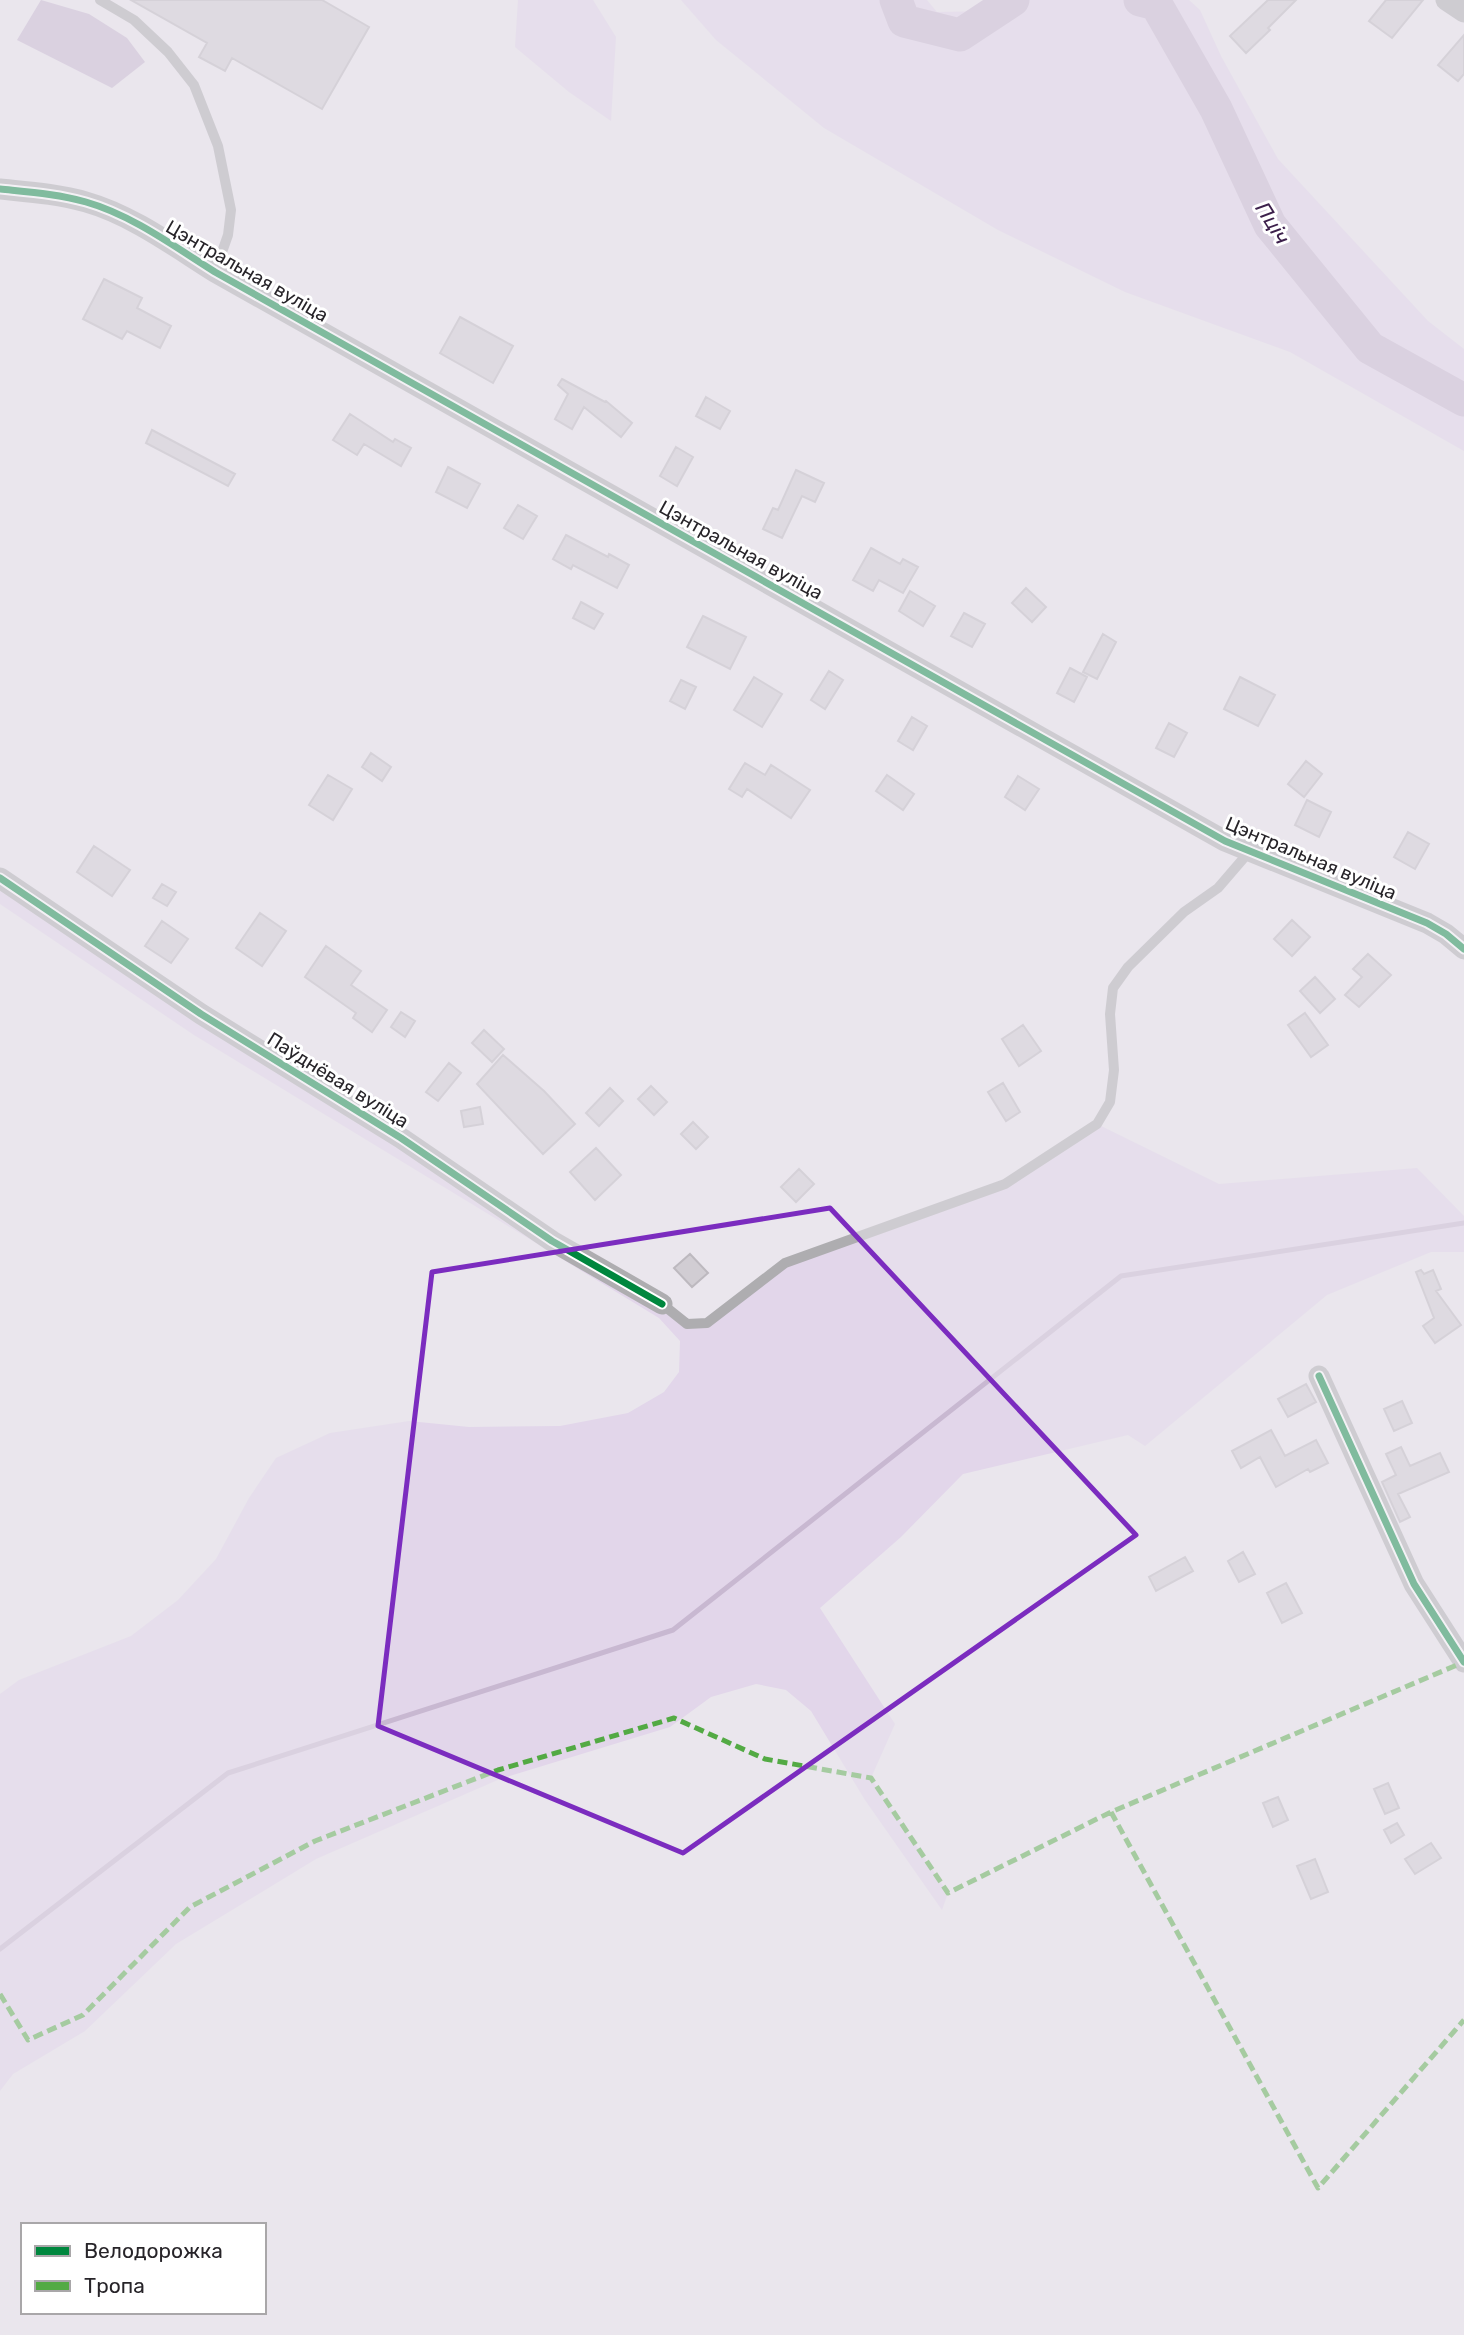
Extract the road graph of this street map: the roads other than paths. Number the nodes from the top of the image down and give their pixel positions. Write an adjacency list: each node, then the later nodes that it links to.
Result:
1 (100, 0): 5 (lane)
2 (1446, 0): 3 (street)
3 (1464, 12)
4 (0, 189): 5 (street, Цэнтральная вуліца)
5 (215, 272): 6 (street, Цэнтральная вуліца)
6 (1249, 852): 8 (street, Цэнтральная вуліца); 9 (lane)
7 (0, 878): 9 (street, Паўднёвая вуліца)
8 (1464, 949)
9 (662, 1304)
10 (1319, 1376): 11 (street)
11 (1464, 1662)

